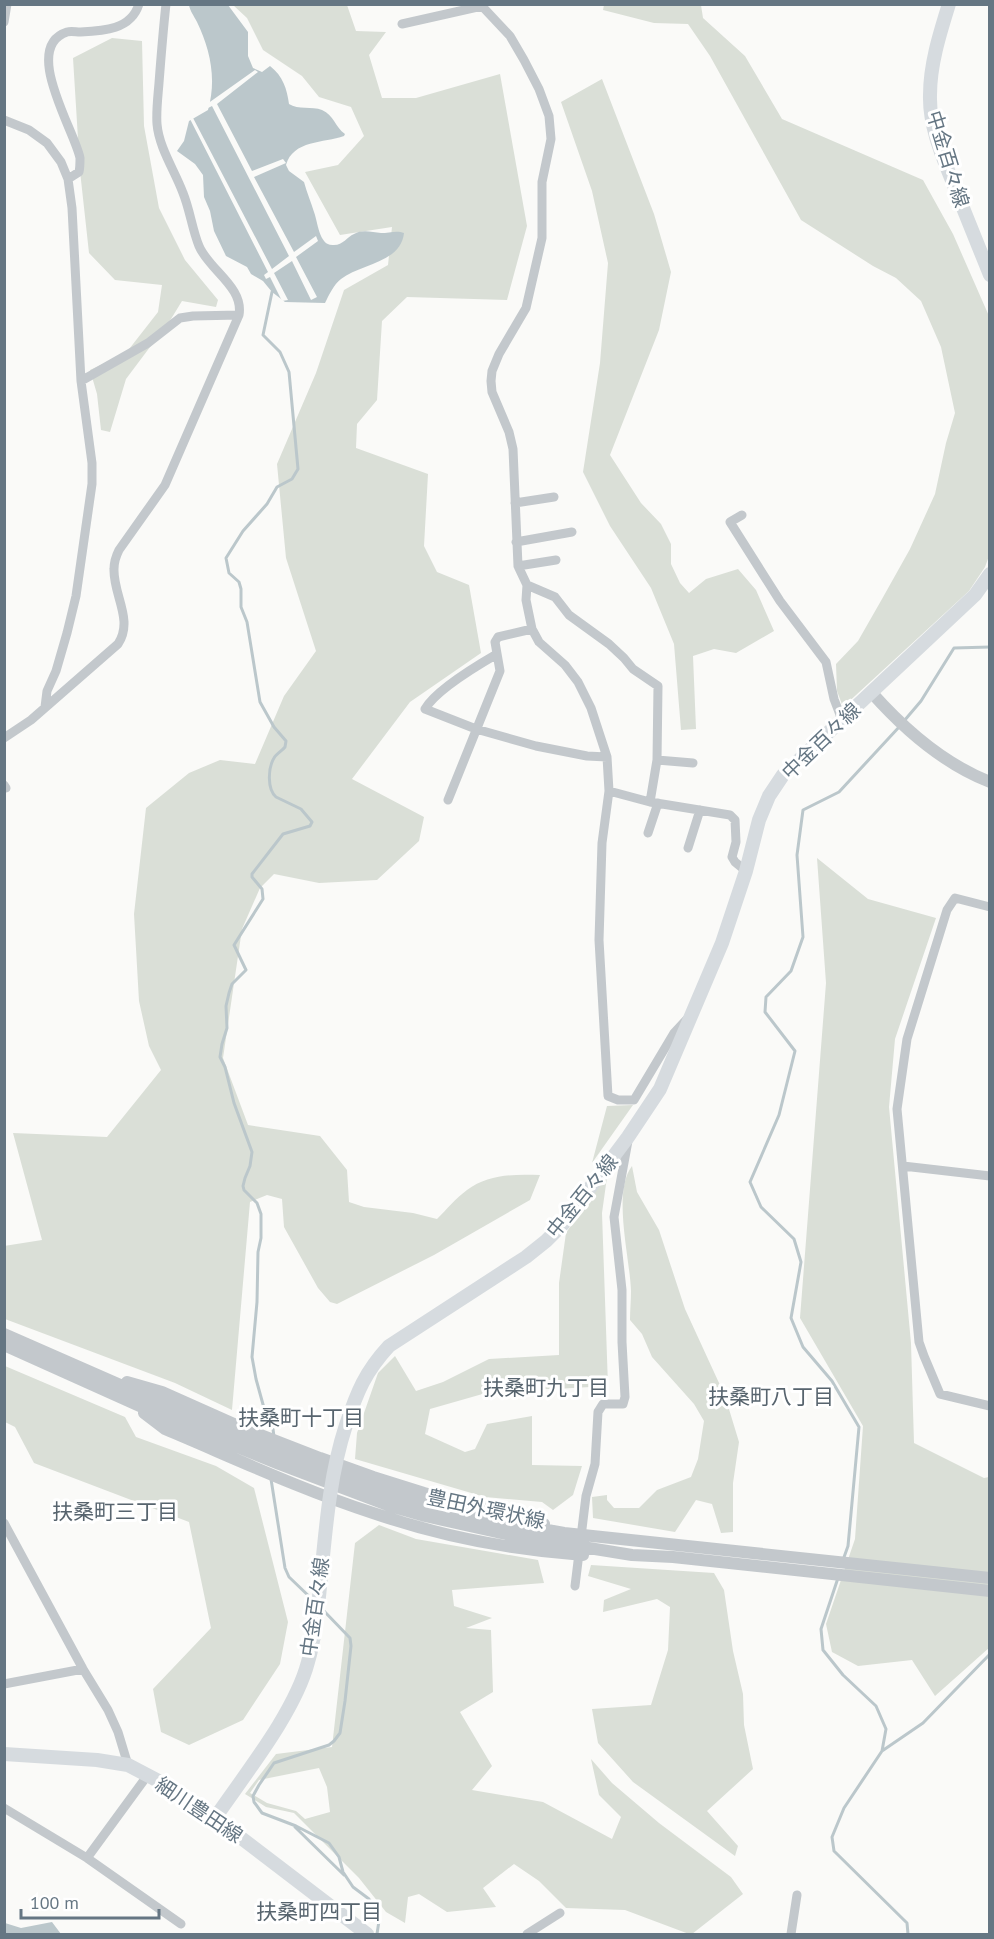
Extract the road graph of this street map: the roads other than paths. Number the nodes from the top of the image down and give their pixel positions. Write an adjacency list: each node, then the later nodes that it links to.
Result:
1 (7, 4): 6 (street)
2 (139, 4): 9 (street)
3 (166, 4): 11 (street)
4 (949, 4): 10 (main road, 中金百々線)
5 (481, 5): 7 (street); 14 (street)
6 (4, 22)
7 (402, 24)
8 (4, 120): 9 (street)
9 (68, 179): 12 (street)
10 (990, 275)
11 (239, 315): 12 (street); 25 (street)
12 (81, 381): 25 (street)
13 (554, 497): 14 (street)
14 (515, 503): 17 (street)
15 (742, 515): 26 (street)
16 (572, 532): 17 (street)
17 (516, 542): 19 (street)
18 (556, 560): 19 (street)
19 (518, 566): 21 (street)
20 (990, 574): 24 (main road, 中金百々線)
21 (527, 585): 22 (street); 30 (street)
22 (532, 628): 23 (street); 29 (street)
23 (497, 654): 27 (street); 27 (street)
24 (872, 693): 26 (main road, 中金百々線); 32 (street)
25 (45, 707): 28 (street)
26 (842, 720): 39 (main road, 中金百々線)
27 (476, 729): 29 (street); 34 (street)
28 (4, 738)
29 (607, 757): 33 (street)
30 (657, 760): 31 (street); 35 (street)
31 (693, 764)
32 (990, 782)
33 (609, 791): 35 (street); 41 (street)
34 (448, 800)
35 (654, 803): 36 (street); 37 (street)
36 (700, 810): 38 (street); 39 (street)
37 (648, 833)
38 (688, 848)
39 (746, 871): 41 (main road, 中金百々線)
40 (990, 907): 43 (street)
41 (693, 1013): 42 (main road, 中金百々線)
42 (628, 1137): 51 (main road, 中金百々線); 59 (street)
43 (903, 1166): 44 (street); 49 (street)
44 (990, 1176)
45 (4, 1334): 47 (street, 豊田外環状線)
46 (4, 1346): 48 (street, 豊田外環状線)
47 (80, 1368): 50 (street, 豊田外環状線); 51 (street)
48 (129, 1401): 50 (street, 豊田外環状線); 52 (street)
49 (990, 1406)
50 (165, 1411): 54 (street, 豊田外環状線); 54 (street, 豊田外環状線)
51 (335, 1463): 52 (main road, 中金百々線); 54 (street)
52 (330, 1497): 55 (street); 67 (main road, 中金百々線)
53 (4, 1523): 61 (street)
54 (563, 1539): 55 (street, 豊田外環状線); 56 (street, 豊田外環状線)
55 (632, 1555): 56 (street, 豊田外環状線)
56 (716, 1556): 57 (street, 豊田外環状線)
57 (885, 1574): 58 (street, 豊田外環状線); 60 (street, 豊田外環状線)
58 (990, 1578)
59 (575, 1586)
60 (990, 1591)
61 (83, 1670): 62 (street); 64 (street)
62 (4, 1684)
63 (4, 1754): 64 (main road, 細川豊田線)
64 (128, 1765): 65 (main road, 細川豊田線)
65 (147, 1776): 67 (main road, 細川豊田線); 68 (street)
66 (4, 1808): 68 (street)
67 (215, 1818): 72 (main road, 細川豊田線)
68 (87, 1858): 71 (street)
69 (797, 1895): 74 (street)
70 (560, 1913): 73 (street)
71 (181, 1924)
72 (367, 1935)
73 (527, 1935)
74 (791, 1935)

